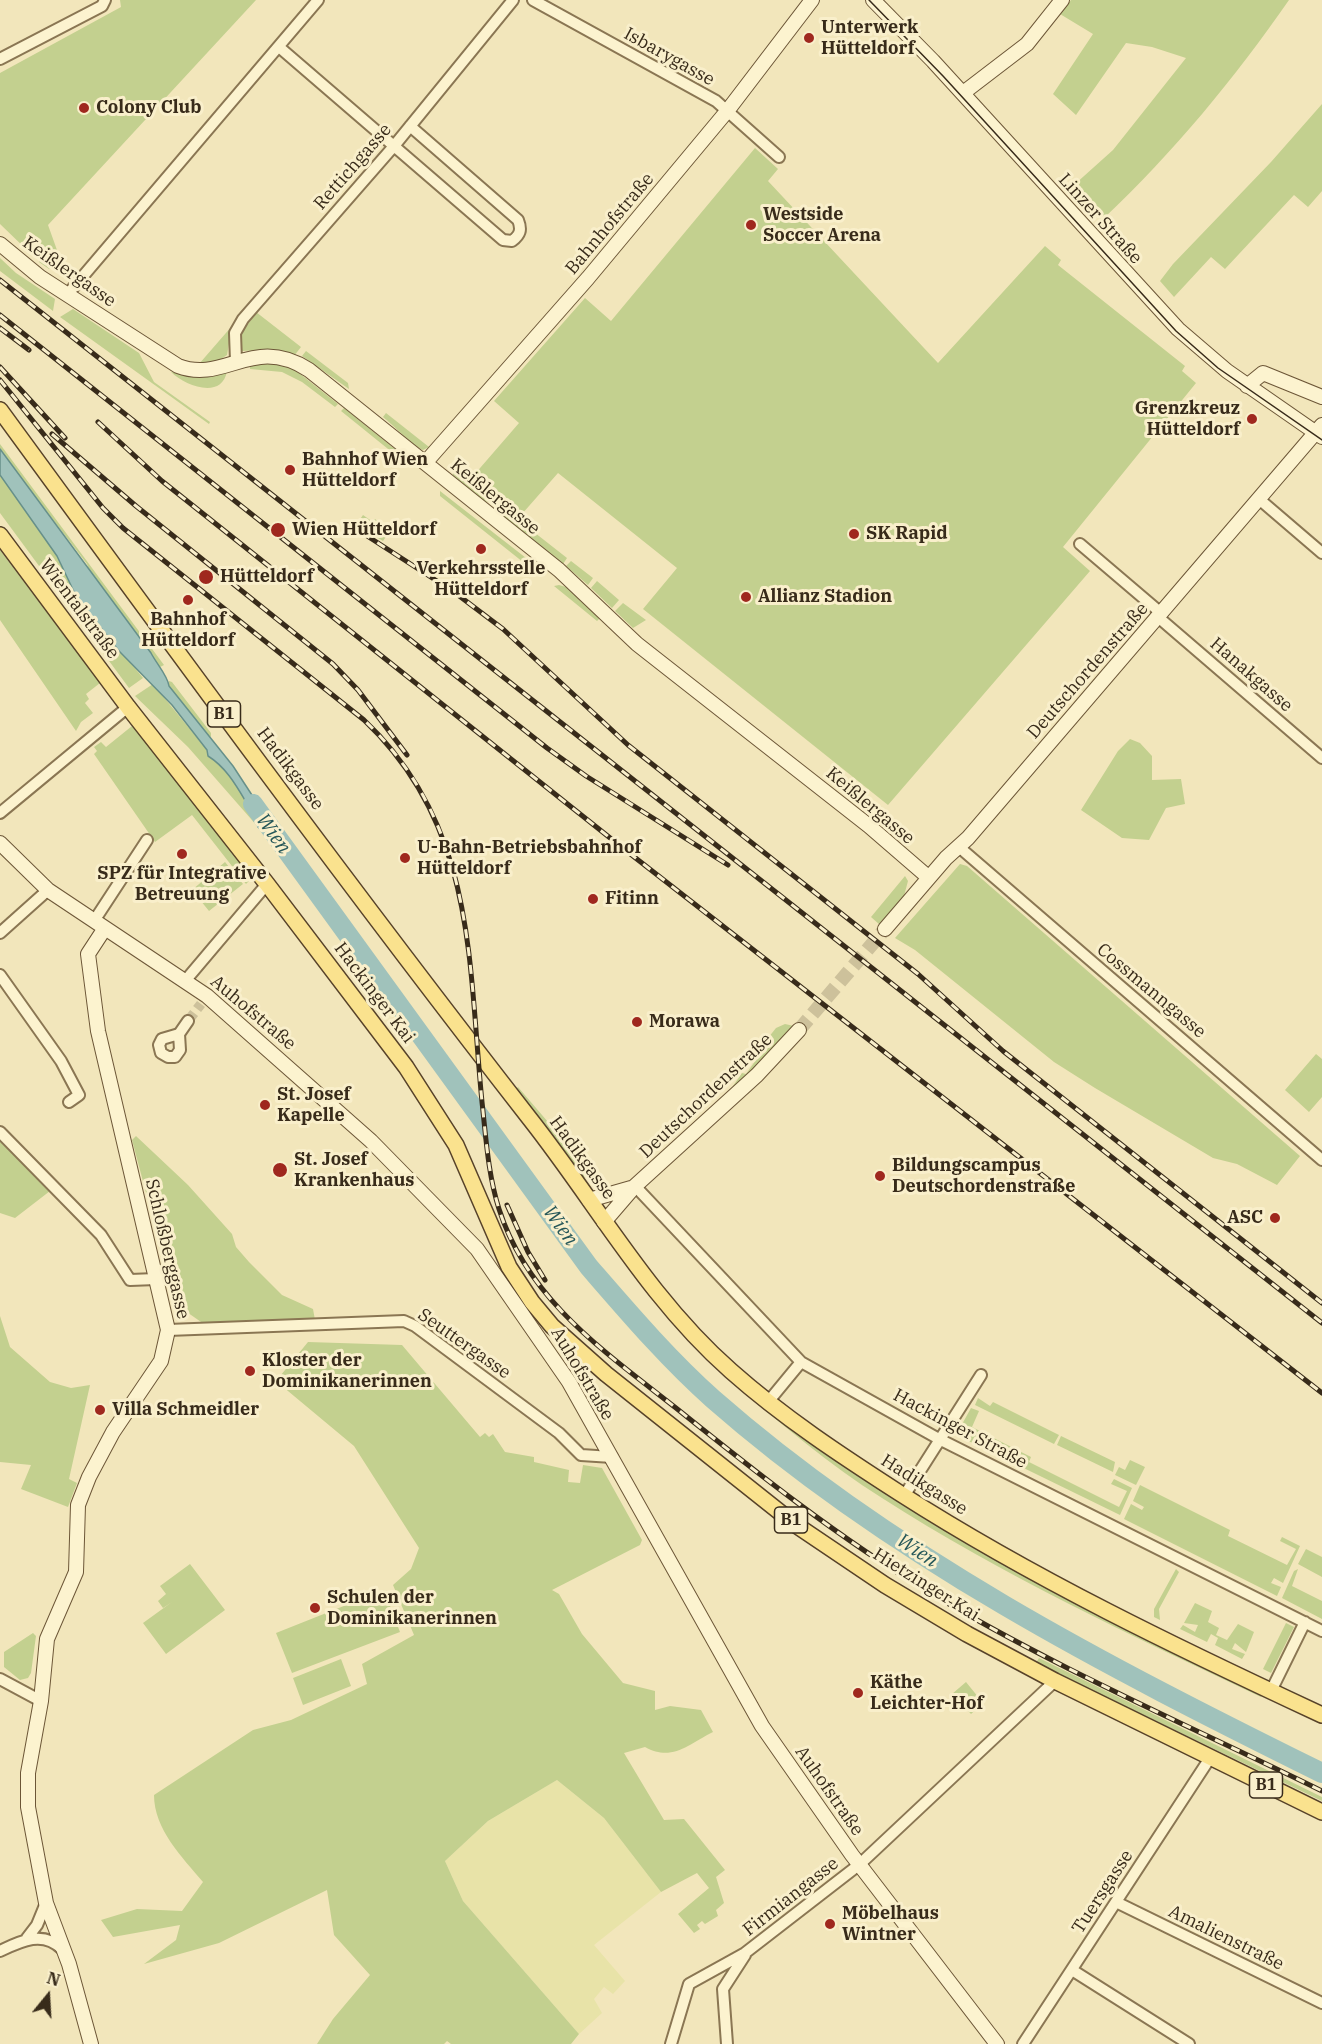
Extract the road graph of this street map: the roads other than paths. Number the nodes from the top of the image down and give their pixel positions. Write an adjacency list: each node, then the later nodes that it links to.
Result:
1 (318, 0): 8 (street)
2 (513, 0): 12 (street, Rettichgasse)
3 (533, 0): 11 (street, Isbarygasse)
4 (812, 0): 11 (street, Bahnhofstraße)
5 (873, 0): 10 (street, Linzer Straße)
6 (1062, 0): 10 (street)
7 (103, 3): 9 (street)
8 (279, 47): 13 (street); 16 (street)
9 (0, 59)
10 (963, 93): 18 (street, Linzer Straße)
11 (728, 110): 14 (street, Isbarygasse); 22 (street, Bahnhofstraße)
12 (410, 126): 13 (street, Rettichgasse); 13 (street)
13 (394, 146): 17 (street, Rettichgasse)
14 (779, 157)
15 (0, 244): 16 (street, Keißlergasse)
16 (67, 295): 17 (street, Keißlergasse)
17 (236, 361): 22 (street, Keißlergasse)
18 (1247, 386): 19 (street); 21 (street, Linzer Straße)
19 (1322, 398)
20 (0, 410): 49 (main road, Hadikgasse / B1)
21 (1320, 432): 23 (street, Deutschordenstraße)
22 (425, 463): 34 (street, Keißlergasse)
23 (1259, 499): 26 (street); 27 (street, Deutschordenstraße)
24 (0, 535): 28 (main road, Wientalstraße / B1)
25 (1080, 544): 27 (street, Hanakgasse)
26 (1322, 553)
27 (1160, 615): 29 (street, Hanakgasse); 33 (street, Deutschordenstraße)
28 (128, 706): 30 (street); 35 (main road, Hackinger Kai / B1)
29 (1322, 758)
30 (0, 813)
31 (147, 840): 37 (street)
32 (0, 843): 36 (street, Auhofstraße)
33 (959, 847): 34 (street, Deutschordenstraße); 47 (street, Cossmanngasse)
34 (928, 877): 38 (street, Deutschordenstraße)
35 (267, 884): 41 (street); 52 (main road, Hackinger Kai / B1)
36 (48, 890): 37 (street, Auhofstraße); 39 (street)
37 (99, 924): 41 (street, Auhofstraße); 51 (street, Schloßberggasse)
38 (885, 929)
39 (0, 933)
40 (0, 975): 45 (street)
41 (185, 981): 58 (street, Auhofstraße)
42 (188, 1021): 44 (street)
43 (799, 1030): 48 (street, Deutschordenstraße)
44 (179, 1034)
45 (69, 1102)
46 (0, 1132): 51 (street)
47 (1322, 1160)
48 (635, 1186): 49 (street, Deutschordenstraße); 50 (street, Deutschordenstraße); 54 (street, Hackinger Straße)
49 (589, 1200): 50 (main road, Hadikgasse / B1)
50 (604, 1222): 56 (main road, Hadikgasse / B1)
51 (156, 1279): 53 (street, Schloßberggasse)
52 (552, 1326): 63 (main road, Hietzinger Kai / B1)
53 (168, 1330): 58 (street, Seuttergasse); 65 (street, Schloßberggasse)
54 (801, 1362): 56 (street); 57 (street, Hackinger Straße)
55 (981, 1375): 57 (street)
56 (768, 1402): 59 (main road, Hadikgasse / B1)
57 (939, 1439): 59 (street); 60 (street, Hackinger Straße)
58 (612, 1457): 69 (street, Auhofstraße)
59 (904, 1496): 64 (main road, Hadikgasse / B1)
60 (1305, 1622): 61 (street, Hackinger Straße); 64 (street)
61 (1322, 1631)
62 (0, 1679): 65 (street)
63 (1054, 1681): 67 (main road, Hietzinger Kai / B1); 69 (street, Firmiangasse)
64 (1271, 1691): 66 (main road, Hadikgasse / B1)
65 (41, 1701): 71 (street, Schloßberggasse)
66 (1322, 1714)
67 (1210, 1758): 68 (main road, Hietzinger Kai / B1); 70 (street, Tuersgasse)
68 (1322, 1812)
69 (860, 1864): 75 (street, Firmiangasse); 80 (street, Auhofstraße)
70 (1116, 1902): 76 (street, Tuersgasse); 79 (street, Amalienstraße)
71 (46, 1903): 72 (street); 74 (street, Schloßberggasse)
72 (27, 1938): 73 (street); 74 (street)
73 (0, 1951)
74 (64, 1952): 81 (street, Schloßberggasse)
75 (745, 1953): 77 (street, Firmiangasse); 78 (street)
76 (1072, 1970): 84 (street, Tuersgasse); 85 (street)
77 (706, 1973): 78 (street); 82 (street, Firmiangasse)
78 (723, 1989): 83 (street)
79 (1322, 2003)
80 (994, 2043)
81 (91, 2044)
82 (671, 2044)
83 (727, 2044)
84 (1023, 2044)
85 (1189, 2044)

